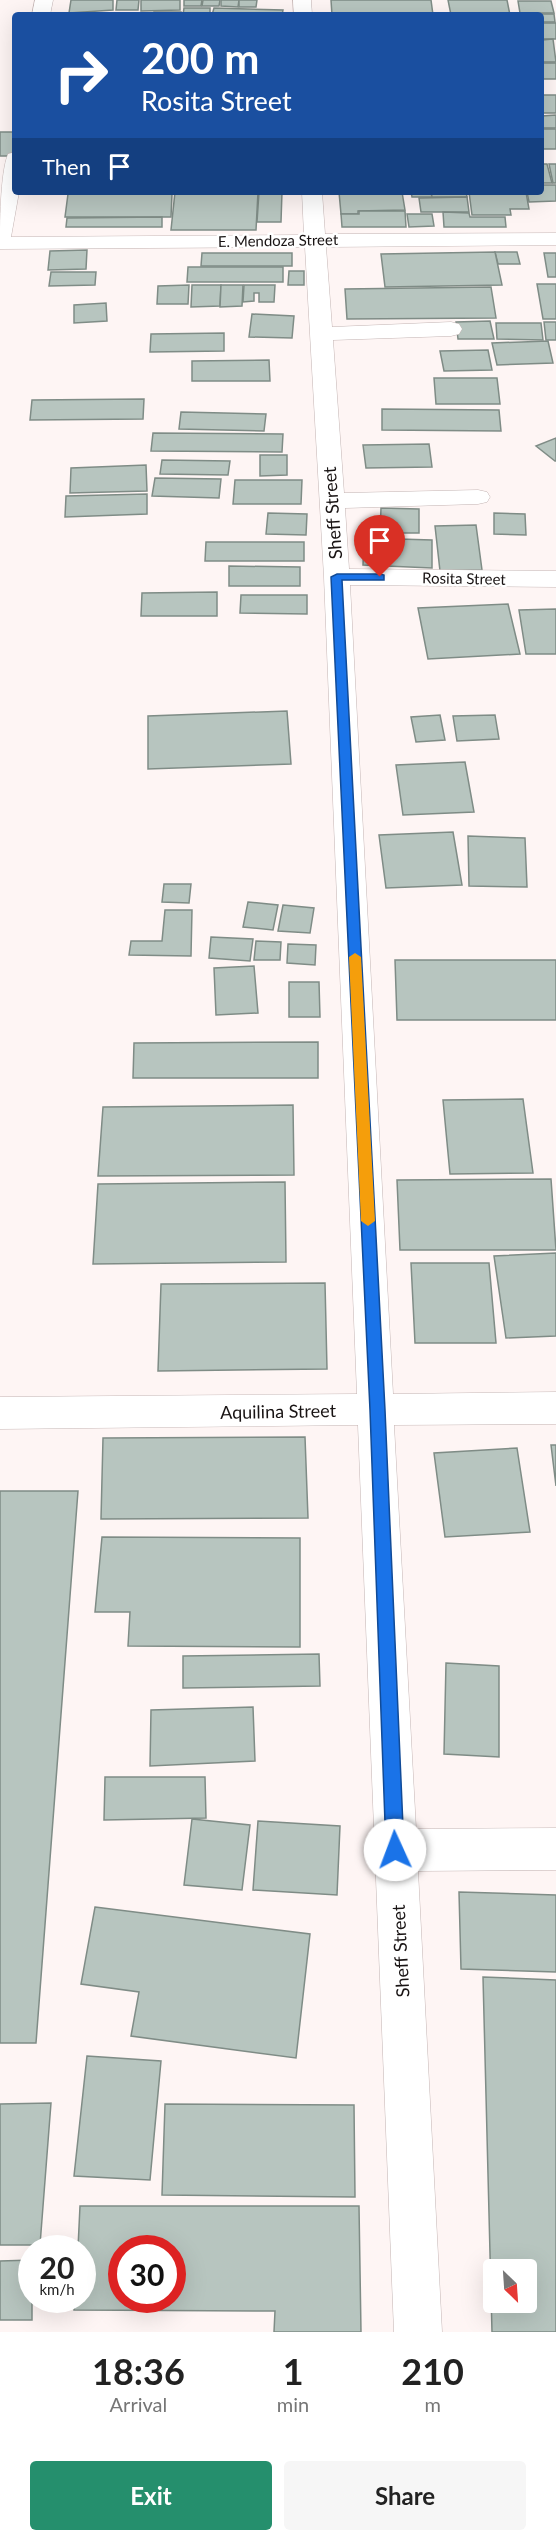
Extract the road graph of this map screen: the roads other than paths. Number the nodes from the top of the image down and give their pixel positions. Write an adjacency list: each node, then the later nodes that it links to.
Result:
1 (12, 175): 5 (street)
2 (312, 195): 4 (street, Sheff Street)
3 (556, 239): 4 (street, E. Mendoza Street)
4 (315, 240): 5 (street, E. Mendoza Street); 7 (street, Sheff Street)
5 (0, 242)
6 (451, 329): 7 (street)
7 (321, 334): 9 (street, Sheff Street)
8 (478, 497): 9 (street)
9 (331, 501): 10 (street, Sheff Street)
10 (337, 577): 11 (street, Rosita Street); 13 (street, Sheff Street)
11 (556, 579)
12 (556, 1408): 13 (street, Aquilina Street)
13 (377, 1410): 14 (street, Aquilina Street); 16 (street, Sheff Street)
14 (0, 1413)
15 (556, 1849): 16 (street)
16 (395, 1850): 17 (street, Sheff Street)
17 (418, 2332)

